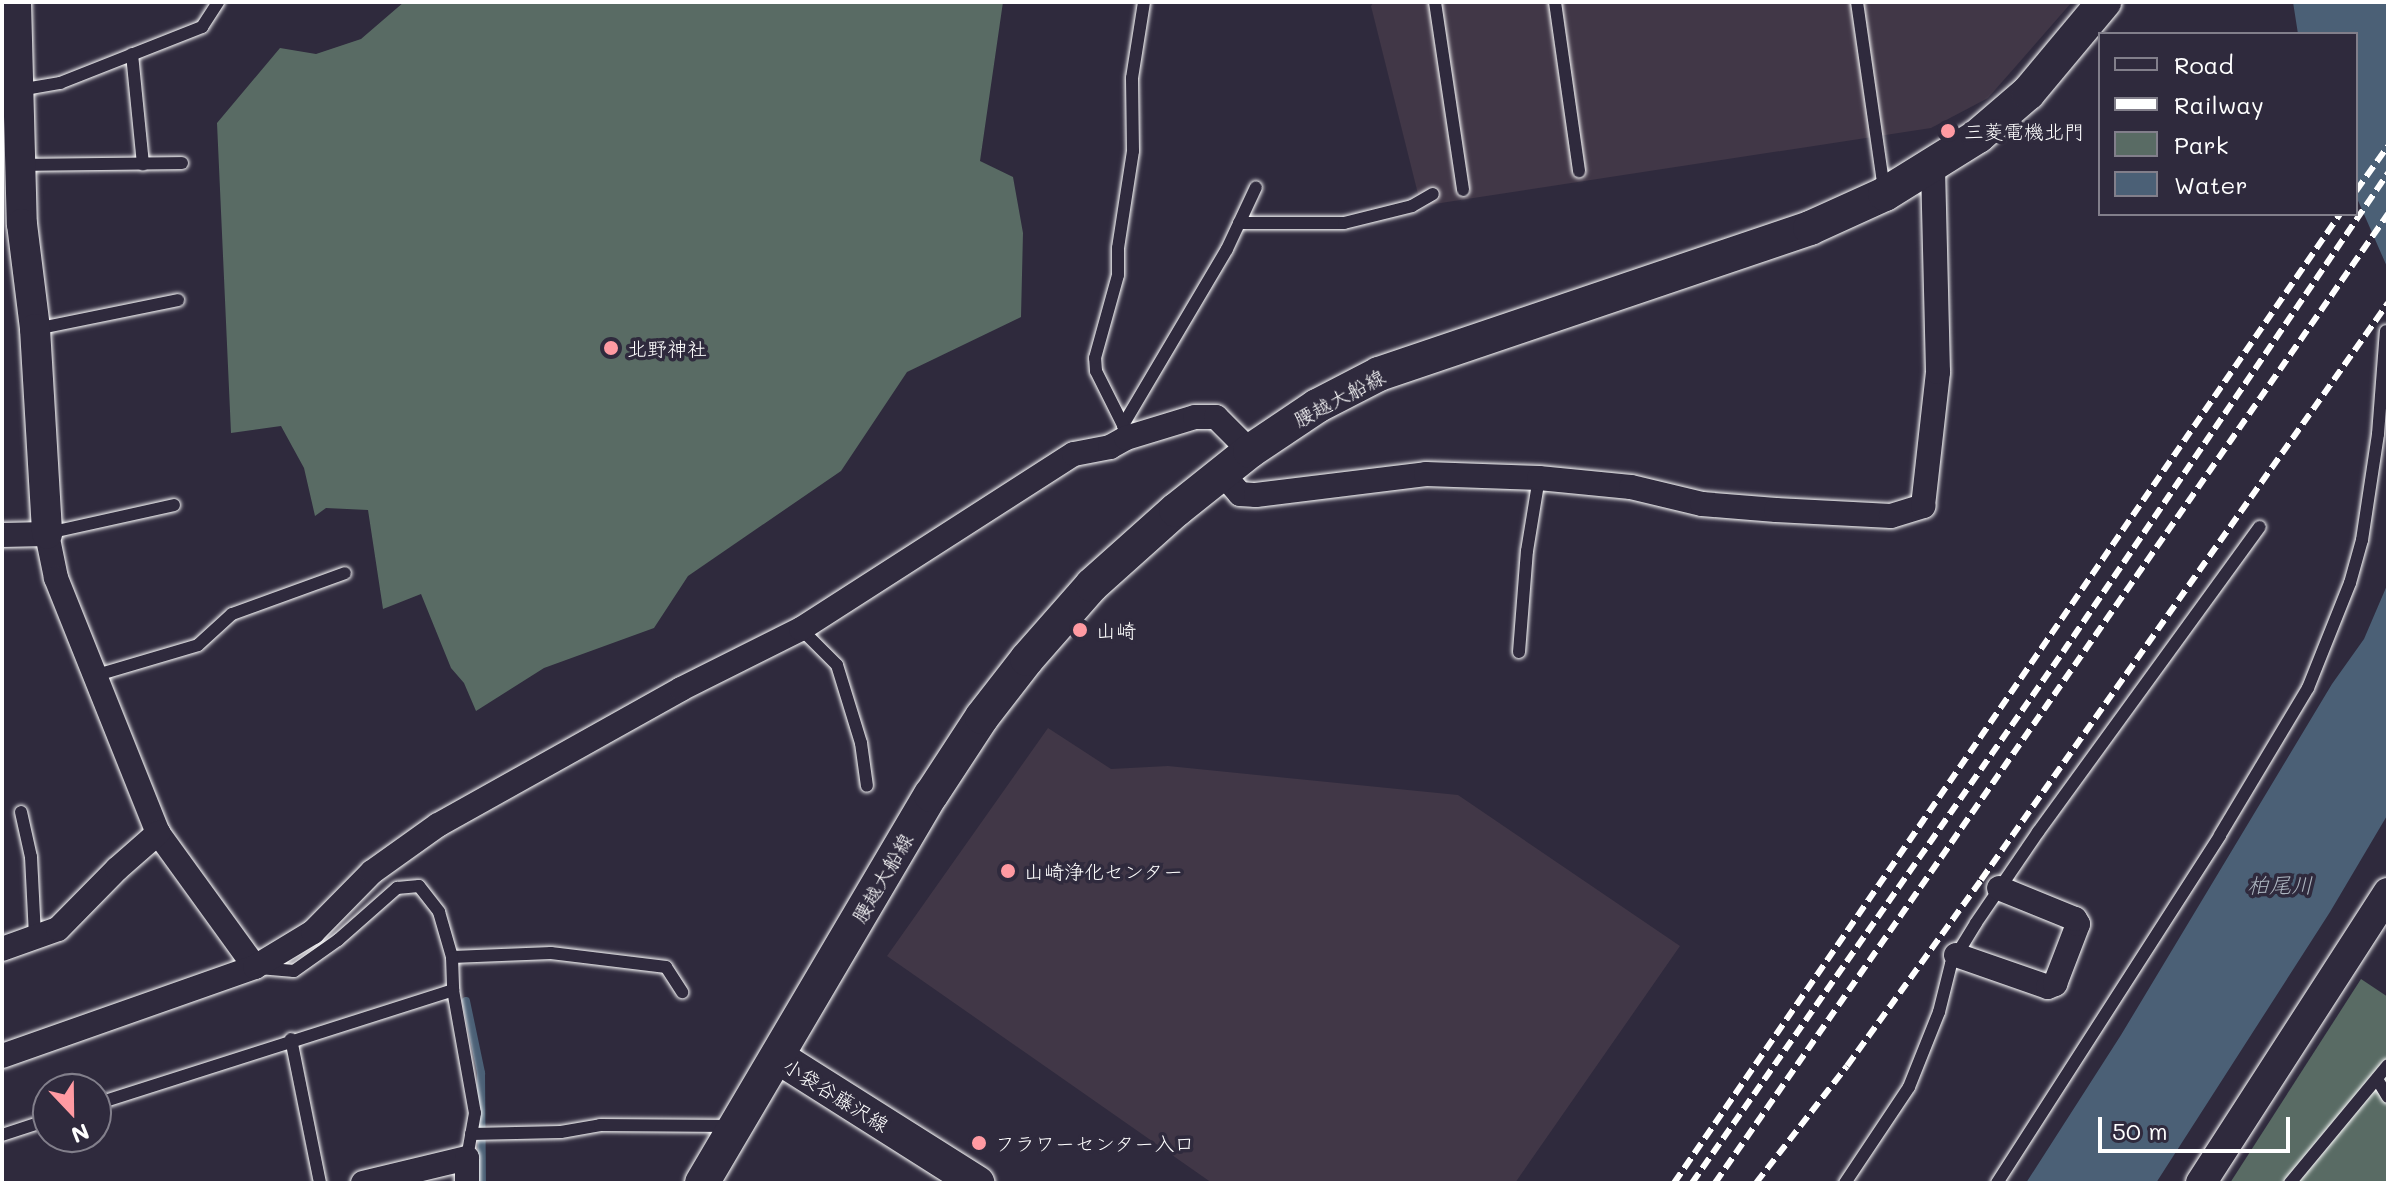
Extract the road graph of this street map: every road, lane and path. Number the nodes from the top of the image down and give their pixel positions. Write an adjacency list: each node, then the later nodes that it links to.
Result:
1 (16, 2): 9 (street)
2 (218, 2): 8 (lane)
3 (1144, 2): 23 (lane)
4 (1435, 2): 16 (lane)
5 (1555, 2): 14 (lane)
6 (1857, 2): 18 (lane)
7 (2104, 2): 13 (main road, 腰越大船線)
8 (132, 54): 9 (lane); 11 (lane)
9 (10, 88): 12 (street)
10 (182, 163): 11 (lane)
11 (143, 164): 12 (lane)
12 (21, 165): 21 (street)
13 (1933, 167): 18 (main road, 腰越大船線); 26 (street)
14 (1579, 171)
15 (1256, 187): 19 (lane)
16 (1463, 190)
17 (1433, 194): 19 (lane)
18 (1885, 194): 24 (main road, 腰越大船線)
19 (1239, 223): 23 (lane)
20 (178, 300): 21 (lane)
21 (35, 329): 29 (street)
22 (2386, 331): 64 (lane)
23 (1124, 432): 24 (street); 32 (street)
24 (1250, 451): 25 (main road, 腰越大船線)
25 (1221, 472): 26 (street); 49 (main road, 腰越大船線)
26 (1539, 478): 33 (lane)
27 (174, 505): 29 (lane)
28 (2260, 527): 38 (lane)
29 (47, 534): 30 (street); 34 (street)
30 (2, 535)
31 (345, 573): 34 (lane)
32 (801, 629): 35 (lane); 44 (street)
33 (1519, 652)
34 (97, 675): 37 (street)
35 (867, 786)
36 (21, 812): 40 (lane)
37 (158, 833): 40 (street); 44 (street)
38 (1999, 888): 42 (lane); 42 (street)
39 (2388, 893): 65 (street)
40 (35, 937): 41 (street)
41 (2, 949)
42 (1956, 955): 63 (lane)
43 (452, 957): 44 (lane); 45 (lane); 46 (lane)
44 (255, 967): 48 (street)
45 (453, 990): 47 (lane); 57 (lane)
46 (682, 992)
47 (291, 1039): 53 (lane); 58 (lane)
48 (2, 1056)
49 (778, 1057): 55 (main road, 小袋谷藤沢線); 62 (main road, 小袋谷藤沢線)
50 (2388, 1065): 51 (lane)
51 (2377, 1079): 52 (lane); 66 (lane)
52 (2388, 1097)
53 (112, 1099)
54 (32, 1125): 56 (lane)
55 (737, 1126): 57 (lane); 61 (main road, 小袋谷藤沢線)
56 (2, 1135)
57 (469, 1146): 59 (street); 60 (street)
58 (320, 1183)
59 (363, 1183)
60 (467, 1183)
61 (702, 1183)
62 (977, 1183)
63 (1845, 1183)
64 (1997, 1183)
65 (2201, 1183)
66 (2290, 1183)

